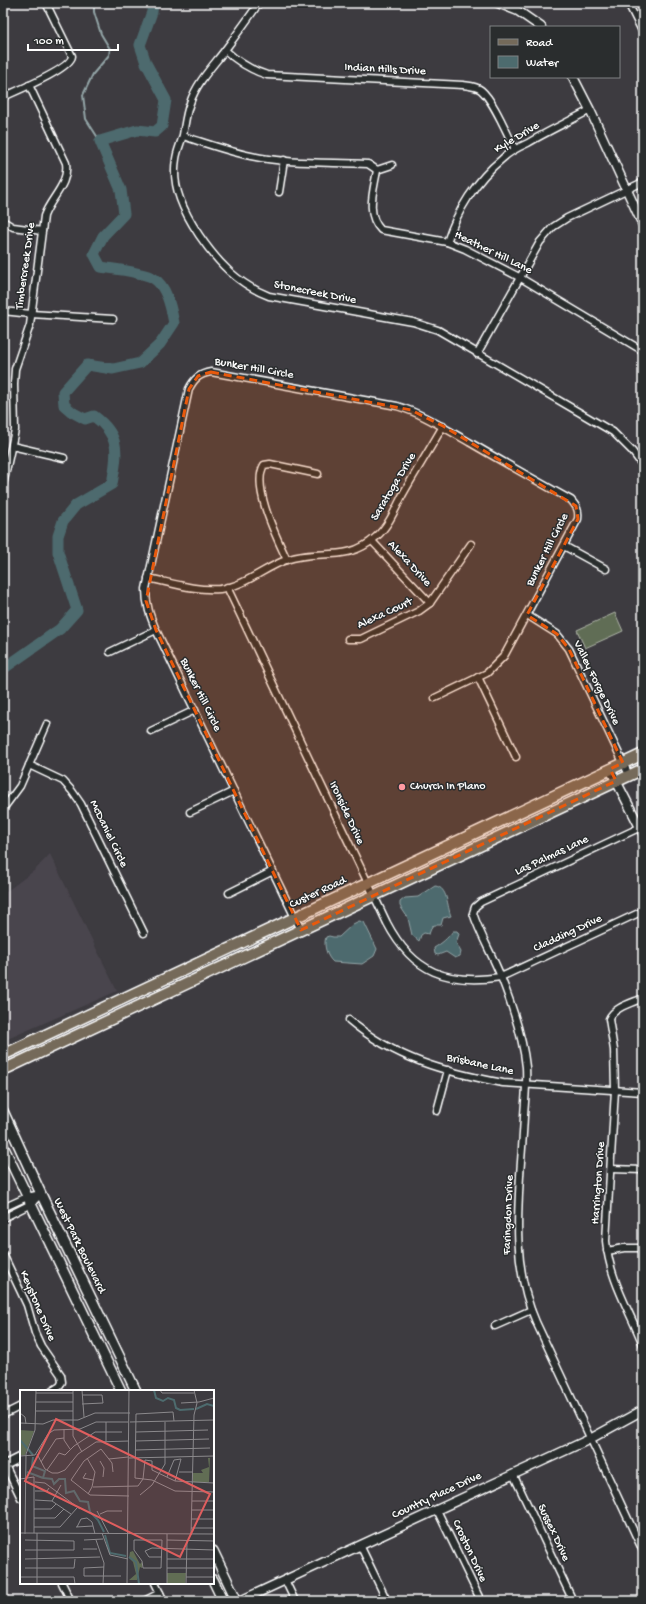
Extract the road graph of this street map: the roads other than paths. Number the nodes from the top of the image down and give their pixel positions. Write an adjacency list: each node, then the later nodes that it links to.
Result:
1 (46, 3): 9 (street)
2 (260, 3): 7 (street, Stonecreek Drive)
3 (498, 3): 5 (street)
4 (628, 3): 6 (street)
5 (540, 26)
6 (643, 33)
7 (225, 50): 12 (street, Stonecreek Drive); 13 (street, Indian Hills Drive)
8 (574, 78): 11 (street)
9 (28, 85): 10 (street); 22 (street, Timbercreek Drive)
10 (3, 97)
11 (590, 110): 13 (street, Kyle Drive); 18 (street)
12 (182, 136): 14 (street); 29 (street, Stonecreek Drive)
13 (515, 150): 23 (street, Kyle Drive)
14 (284, 160): 16 (street); 19 (street)
15 (392, 165): 16 (street)
16 (377, 170): 23 (street, Heather Hill Lane)
17 (643, 182): 18 (street)
18 (627, 189): 21 (street); 24 (street)
19 (279, 192)
20 (3, 221): 22 (street)
21 (643, 225)
22 (42, 231): 26 (street, Timbercreek Drive)
23 (447, 242): 24 (street, Heather Hill Lane)
24 (519, 277): 28 (street, Heather Hill Lane); 29 (street)
25 (3, 311): 26 (street)
26 (31, 314): 27 (street); 31 (street, Timbercreek Drive)
27 (113, 319)
28 (643, 351)
29 (477, 354): 33 (street, Stonecreek Drive)
30 (443, 426): 36 (street, Saratoga Drive); 38 (street, Bunker Hill Circle); 41 (street, Bunker Hill Circle)
31 (12, 446): 32 (street); 35 (street, Timbercreek Drive)
32 (64, 458)
33 (643, 466)
34 (318, 474): 39 (street)
35 (3, 485)
36 (372, 541): 39 (street, Saratoga Drive); 43 (street, Alexa Drive)
37 (471, 544): 43 (street, Alexa Court)
38 (564, 546): 40 (street); 44 (street, Bunker Hill Circle)
39 (287, 560): 42 (street, Saratoga Drive)
40 (606, 570)
41 (148, 578): 42 (street, Saratoga Drive); 45 (street, Bunker Hill Circle)
42 (227, 587): 66 (street, Ironside Drive)
43 (430, 603): 46 (street, Alexa Court)
44 (527, 614): 48 (street, Bunker Hill Circle); 55 (street, Valley Forge Drive)
45 (156, 630): 47 (street); 50 (street, Bunker Hill Circle)
46 (348, 639)
47 (110, 652)
48 (478, 677): 49 (street, Bunker Hill Circle); 54 (street)
49 (435, 698)
50 (195, 710): 52 (street); 61 (street, Bunker Hill Circle)
51 (47, 724): 56 (street)
52 (152, 731)
53 (643, 754): 55 (main road, Custer Road)
54 (516, 757)
55 (623, 763): 57 (main road, Custer Road); 59 (street, Valley Forge Drive)
56 (29, 765): 62 (street); 73 (street, McDaniel Circle)
57 (610, 769): 60 (street); 66 (main road, Custer Road)
58 (643, 769): 59 (main road)
59 (629, 775): 60 (main road)
60 (616, 781): 64 (street); 68 (main road)
61 (234, 791): 63 (street); 65 (street, Bunker Hill Circle)
62 (3, 809)
63 (190, 812)
64 (642, 829): 69 (street, Las Palmas Lane)
65 (273, 871): 67 (street); 71 (street, Bunker Hill Circle)
66 (368, 884): 68 (street, Ironside Drive); 71 (main road, Custer Road)
67 (229, 893)
68 (374, 896): 72 (main road); 74 (street, Ironside Drive)
69 (473, 910): 74 (street, Faringdon Drive)
70 (643, 911): 74 (street, Cladding Drive)
71 (295, 918): 72 (street, Bunker Hill Circle); 77 (main road, Custer Road)
72 (301, 930): 78 (main road)
73 (144, 933)
74 (501, 977): 80 (street, Faringdon Drive)
75 (643, 998): 81 (street, Harrington Drive)
76 (349, 1020): 79 (street, Brisbane Lane)
77 (3, 1055)
78 (3, 1070)
79 (448, 1070): 80 (street, Brisbane Lane); 84 (street)
80 (526, 1085): 81 (street, Brisbane Lane); 95 (street, Faringdon Drive)
81 (615, 1090): 82 (street, Brisbane Lane); 86 (street, Harrington Drive)
82 (643, 1092)
83 (3, 1111): 88 (main road, West Park Boulevard)
84 (437, 1111)
85 (3, 1146): 89 (main road, West Park Boulevard)
86 (611, 1169): 87 (street); 93 (street, Harrington Drive)
87 (643, 1170)
88 (41, 1194): 89 (street); 96 (main road, West Park Boulevard)
89 (29, 1200): 90 (street); 91 (street); 97 (main road, West Park Boulevard)
90 (3, 1208)
91 (3, 1218)
92 (643, 1248): 93 (street)
93 (607, 1251): 99 (street, Harrington Drive)
94 (3, 1254): 100 (street, Keystone Drive)
95 (531, 1310): 98 (street); 106 (street, Faringdon Drive)
96 (98, 1313): 97 (main road); 102 (main road, West Park Boulevard)
97 (87, 1319): 101 (main road, West Park Boulevard)
98 (494, 1326)
99 (643, 1345)
100 (54, 1390)
101 (121, 1390)
102 (136, 1390)
103 (20, 1406): 105 (street)
104 (643, 1410): 106 (street, Country Place Drive)
105 (3, 1415)
106 (590, 1439): 109 (street, Country Place Drive); 113 (street, Faringdon Drive)
107 (20, 1457): 108 (street)
108 (4, 1464): 110 (street)
109 (513, 1474): 111 (street, Country Place Drive); 128 (street, Sussex Drive)
110 (20, 1496)
111 (437, 1510): 112 (street, Country Place Drive); 127 (street, Croston Drive)
112 (360, 1545): 115 (street, Country Place Drive); 126 (street)
113 (643, 1551)
114 (214, 1553): 124 (main road)
115 (285, 1580): 124 (street, Country Place Drive); 125 (street)
116 (214, 1582): 123 (main road)
117 (62, 1584): 120 (street)
118 (156, 1584): 119 (street)
119 (160, 1593): 121 (street); 122 (street)
120 (71, 1601)
121 (144, 1601)
122 (164, 1601)
123 (223, 1601)
124 (239, 1601)
125 (295, 1601)
126 (387, 1601)
127 (480, 1601)
128 (573, 1601)

